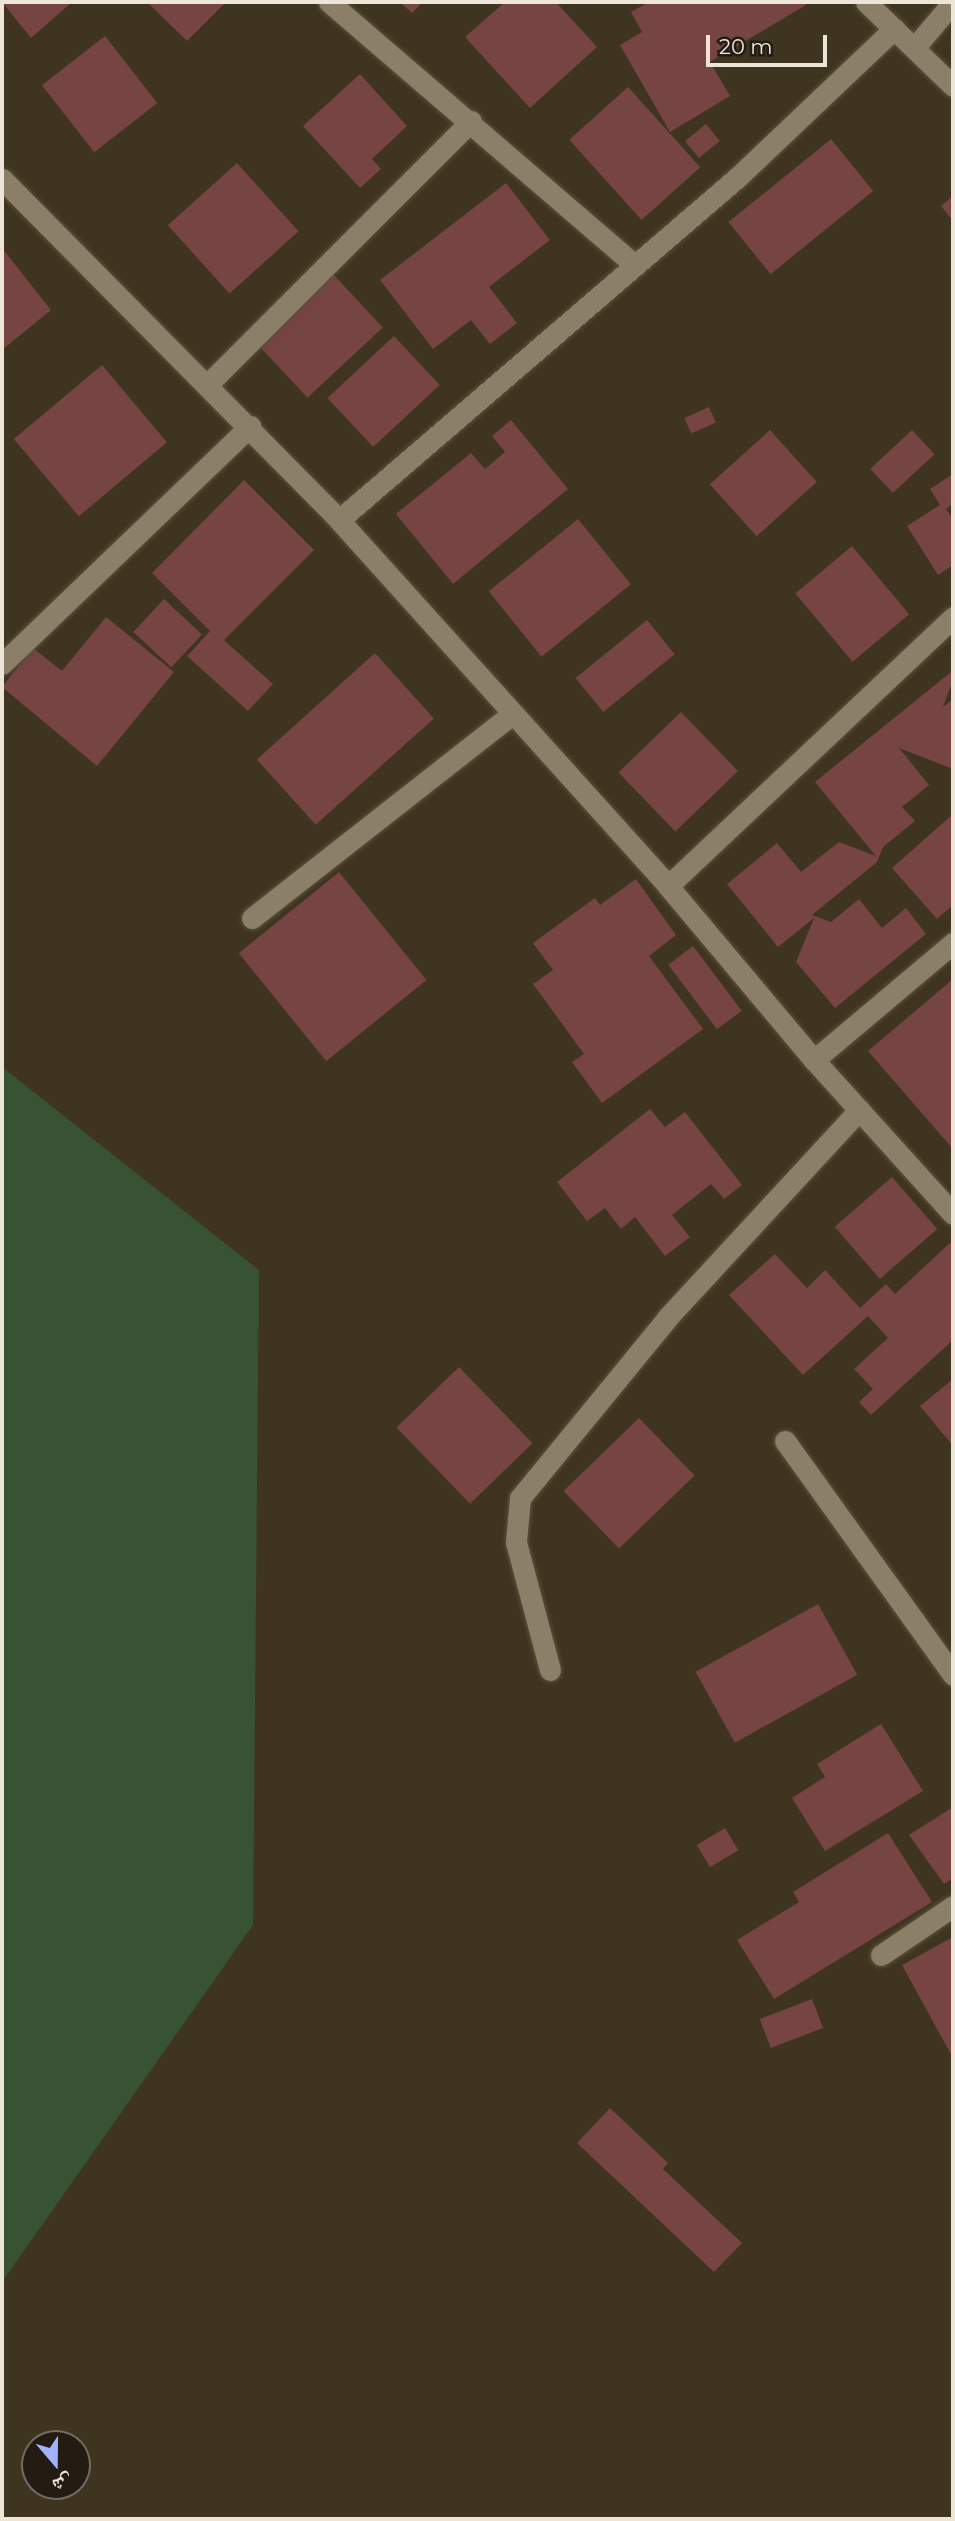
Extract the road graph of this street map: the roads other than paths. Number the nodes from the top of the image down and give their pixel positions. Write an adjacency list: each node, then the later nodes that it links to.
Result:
1 (329, 2): 7 (street)
2 (866, 2): 4 (street)
3 (953, 2): 5 (street)
4 (894, 29): 5 (street); 9 (street)
5 (915, 47): 6 (street)
6 (953, 86)
7 (471, 121): 9 (street); 10 (street)
8 (2, 179): 10 (street)
9 (635, 265): 12 (street)
10 (208, 384): 11 (street)
11 (250, 426): 12 (street); 14 (street)
12 (339, 520): 15 (street)
13 (953, 617): 16 (street)
14 (2, 664)
15 (512, 714): 16 (street); 17 (street)
16 (668, 886): 19 (street)
17 (251, 918)
18 (953, 943): 19 (street)
19 (814, 1060): 20 (street)
20 (859, 1110): 21 (street); 23 (street)
21 (953, 1214)
22 (785, 1441): 24 (street)
23 (550, 1670)
24 (953, 1675)
25 (953, 1906): 26 (street)
26 (881, 1955)

